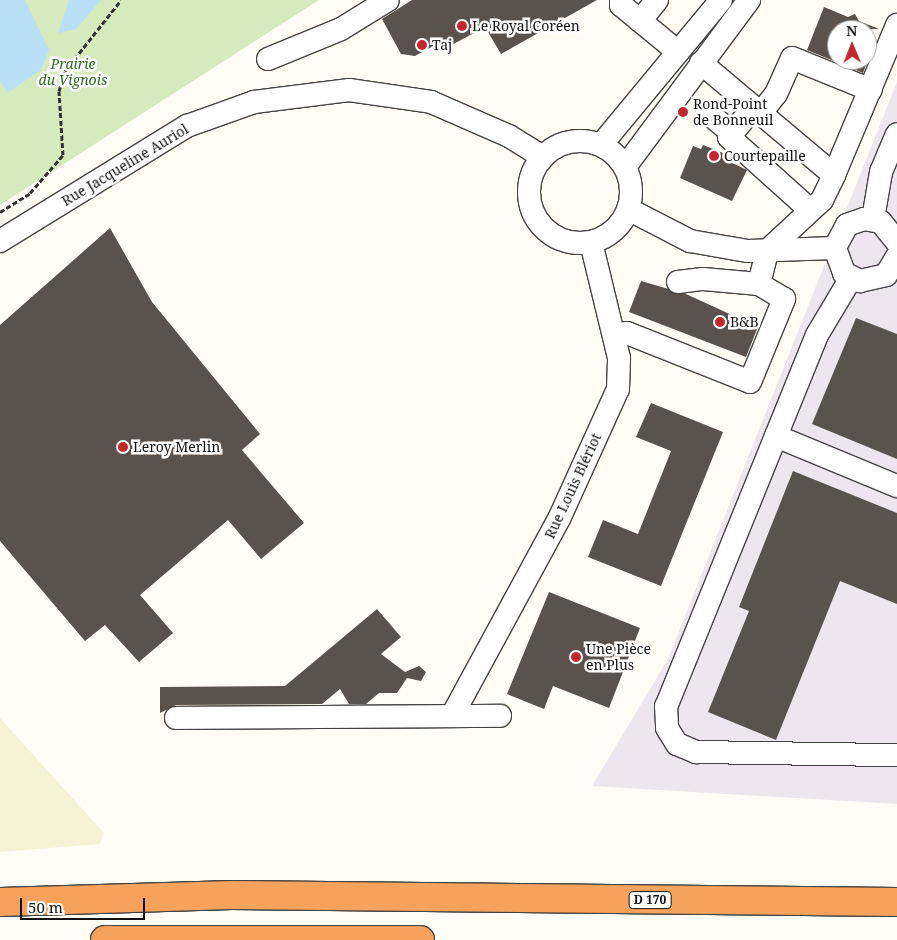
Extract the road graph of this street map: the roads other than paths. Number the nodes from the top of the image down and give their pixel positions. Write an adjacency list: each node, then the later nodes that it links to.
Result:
1 (388, 0): 9 (street)
2 (621, 0): 6 (street)
3 (657, 0): 6 (street)
4 (721, 0): 8 (street)
5 (749, 0): 10 (street)
6 (640, 21): 8 (street)
7 (897, 25): 11 (street)
8 (678, 52): 16 (street)
9 (268, 59)
10 (701, 63): 12 (street); 18 (street)
11 (870, 90): 12 (street); 19 (street)
12 (757, 110): 14 (street); 19 (street)
13 (707, 112): 14 (street)
14 (732, 133): 20 (street)
15 (897, 134): 22 (street)
16 (601, 146): 17 (street); 18 (street)
17 (542, 156): 23 (street, Rue Jacqueline Auriol); 24 (street)
18 (625, 167): 21 (street)
19 (834, 175): 20 (street)
20 (808, 209): 27 (street)
21 (628, 210): 24 (street); 27 (street)
22 (873, 219): 25 (street); 26 (street)
23 (0, 241)
24 (591, 242): 32 (street, Rue Louis Blériot)
25 (897, 242)
26 (835, 248): 27 (street); 29 (street)
27 (766, 250): 31 (street)
28 (897, 257): 29 (street)
29 (851, 278): 33 (street)
30 (678, 282): 31 (street)
31 (759, 284): 32 (street)
32 (614, 335): 35 (street, Rue Louis Blériot)
33 (776, 436): 34 (street); 38 (street)
34 (897, 486)
35 (453, 714): 36 (street); 37 (street)
36 (500, 716)
37 (176, 718)
38 (897, 756)
39 (0, 902): 40 (highway, D 170)
40 (897, 902)
41 (105, 940): 42 (highway)
42 (420, 940)

